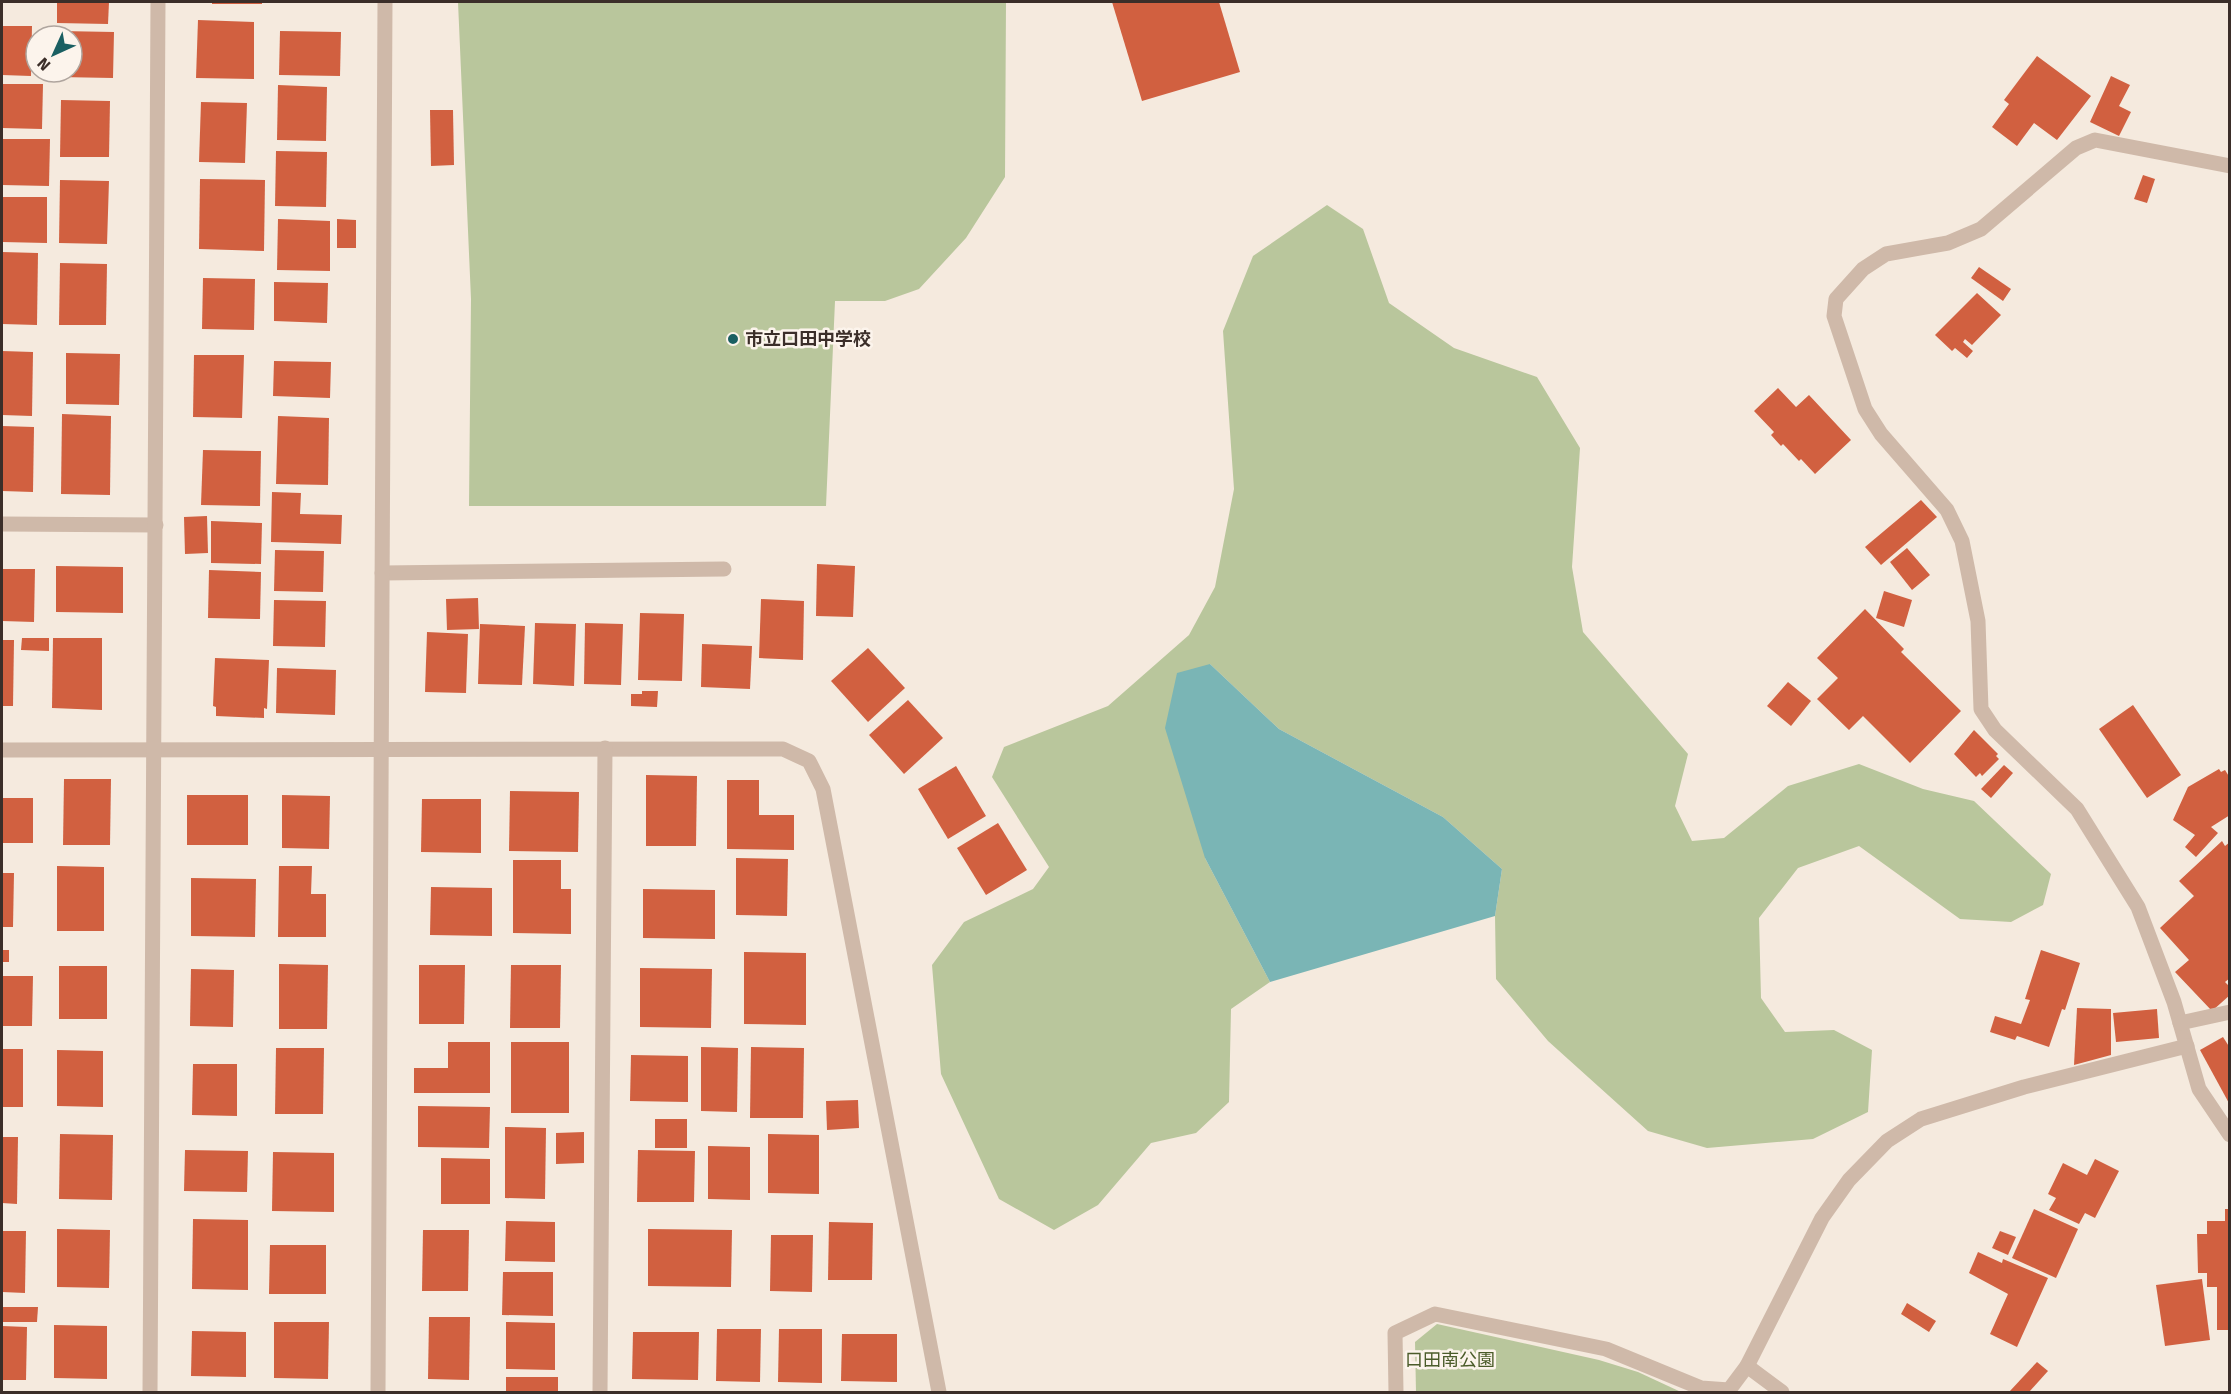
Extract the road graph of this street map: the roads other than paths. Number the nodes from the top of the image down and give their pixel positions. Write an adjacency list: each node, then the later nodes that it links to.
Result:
1 (158, 2): 5 (street)
2 (385, 2): 7 (street)
3 (2229, 166): 13 (street)
4 (2, 524): 5 (street)
5 (156, 525): 11 (street)
6 (724, 569): 7 (street)
7 (382, 573): 8 (street)
8 (381, 748): 9 (street); 11 (street); 18 (street)
9 (605, 748): 19 (street); 20 (street)
10 (2, 750): 11 (street)
11 (154, 750): 17 (street)
12 (2229, 1012): 13 (street)
13 (2180, 1023): 14 (street)
14 (2187, 1046): 15 (street); 16 (street)
15 (2229, 1135)
16 (1747, 1366): 21 (street); 22 (street)
17 (150, 1392)
18 (378, 1392)
19 (600, 1392)
20 (939, 1392)
21 (1396, 1392)
22 (1782, 1392)

